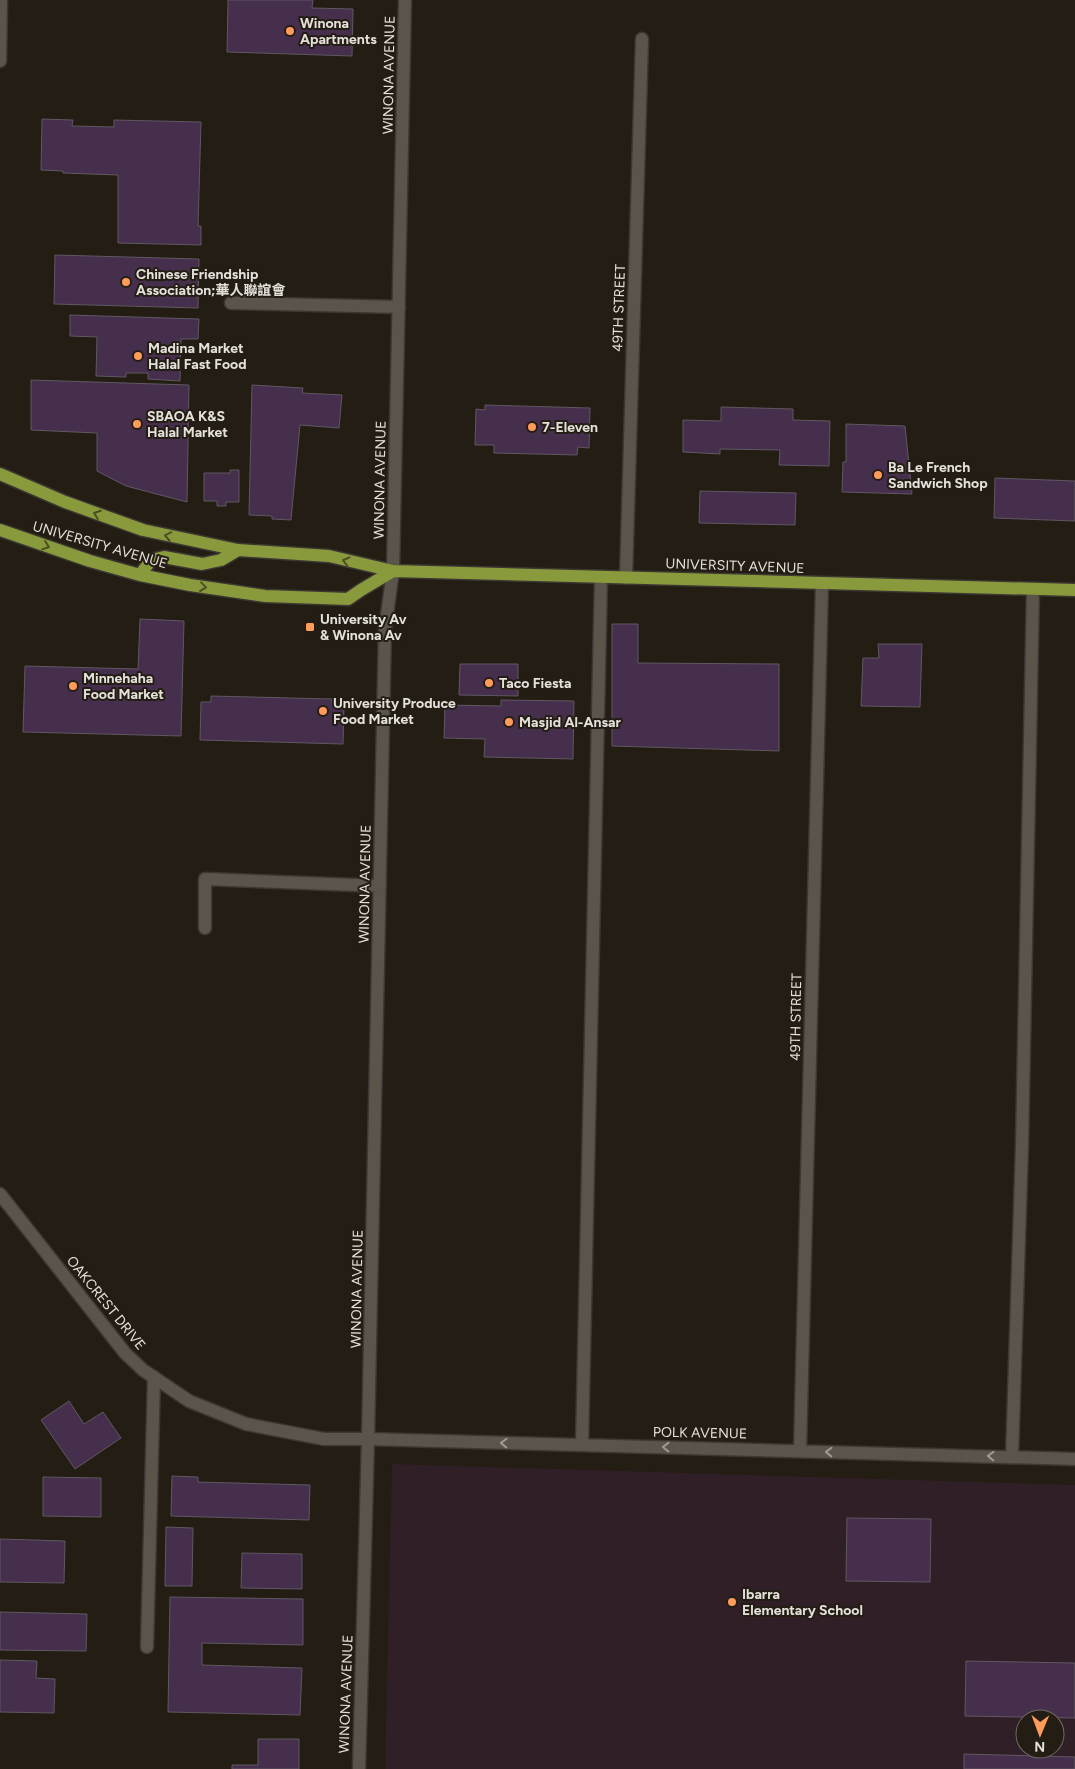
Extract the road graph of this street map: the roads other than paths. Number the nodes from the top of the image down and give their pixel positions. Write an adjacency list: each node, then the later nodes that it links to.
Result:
1 (1, 0): 4 (street)
2 (405, 0): 6 (street, WINONA AVENUE)
3 (642, 39): 13 (street, 49TH STREET)
4 (0, 61)
5 (231, 303): 6 (street)
6 (399, 307): 10 (street, WINONA AVENUE)
7 (0, 474): 9 (main road, UNIVERSITY AVENUE, one-way to 7)
8 (0, 530): 11 (main road, UNIVERSITY AVENUE, one-way to 11)
9 (238, 550): 10 (main road, UNIVERSITY AVENUE, one-way to 9); 11 (main road)
10 (393, 571): 11 (main road, UNIVERSITY AVENUE, one-way to 10); 12 (main road, UNIVERSITY AVENUE); 17 (street, WINONA AVENUE)
11 (140, 575)
12 (601, 577): 13 (main road, UNIVERSITY AVENUE); 23 (street)
13 (626, 578): 14 (main road, UNIVERSITY AVENUE)
14 (822, 583): 15 (main road, UNIVERSITY AVENUE); 24 (street, 49TH STREET)
15 (1033, 589): 16 (main road, UNIVERSITY AVENUE); 25 (street)
16 (1075, 590)
17 (380, 886): 18 (street); 22 (street, WINONA AVENUE)
18 (205, 928)
19 (0, 1194): 20 (street, OAKCREST DRIVE)
20 (154, 1377): 21 (street, OAKCREST DRIVE); 27 (street)
21 (324, 1439): 22 (street, POLK AVENUE)
22 (368, 1439): 23 (street, POLK AVENUE, one-way to 22); 28 (street, WINONA AVENUE)
23 (582, 1445): 24 (street, POLK AVENUE, one-way to 23)
24 (800, 1451): 25 (street, POLK AVENUE, one-way to 24)
25 (1012, 1457): 26 (street, POLK AVENUE)
26 (1075, 1458)
27 (147, 1647)
28 (359, 1769)

